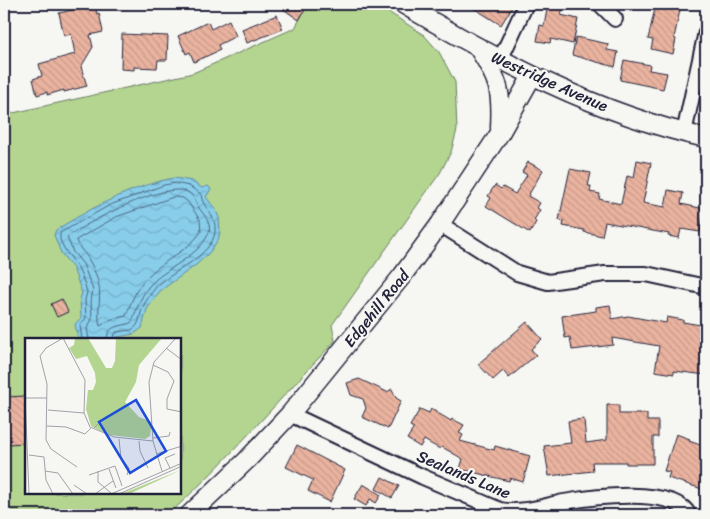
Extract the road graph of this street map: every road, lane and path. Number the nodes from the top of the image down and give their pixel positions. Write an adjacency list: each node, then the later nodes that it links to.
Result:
1 (403, 4): 6 (street, Westridge Avenue)
2 (526, 4): 7 (street)
3 (600, 4): 4 (street)
4 (615, 19)
5 (706, 32): 10 (street)
6 (479, 48): 7 (street, Westridge Avenue); 9 (street)
7 (500, 60): 8 (street, Westridge Avenue)
8 (532, 76): 9 (street, Edgehill Road); 10 (street, Westridge Avenue)
9 (500, 133): 12 (street, Edgehill Road)
10 (684, 133): 11 (street, Westridge Avenue)
11 (706, 138)
12 (440, 224): 13 (street); 14 (street, Edgehill Road)
13 (706, 287)
14 (290, 414): 15 (street, Edgehill Road); 16 (street, Sealands Lane)
15 (189, 515)
16 (689, 515)

